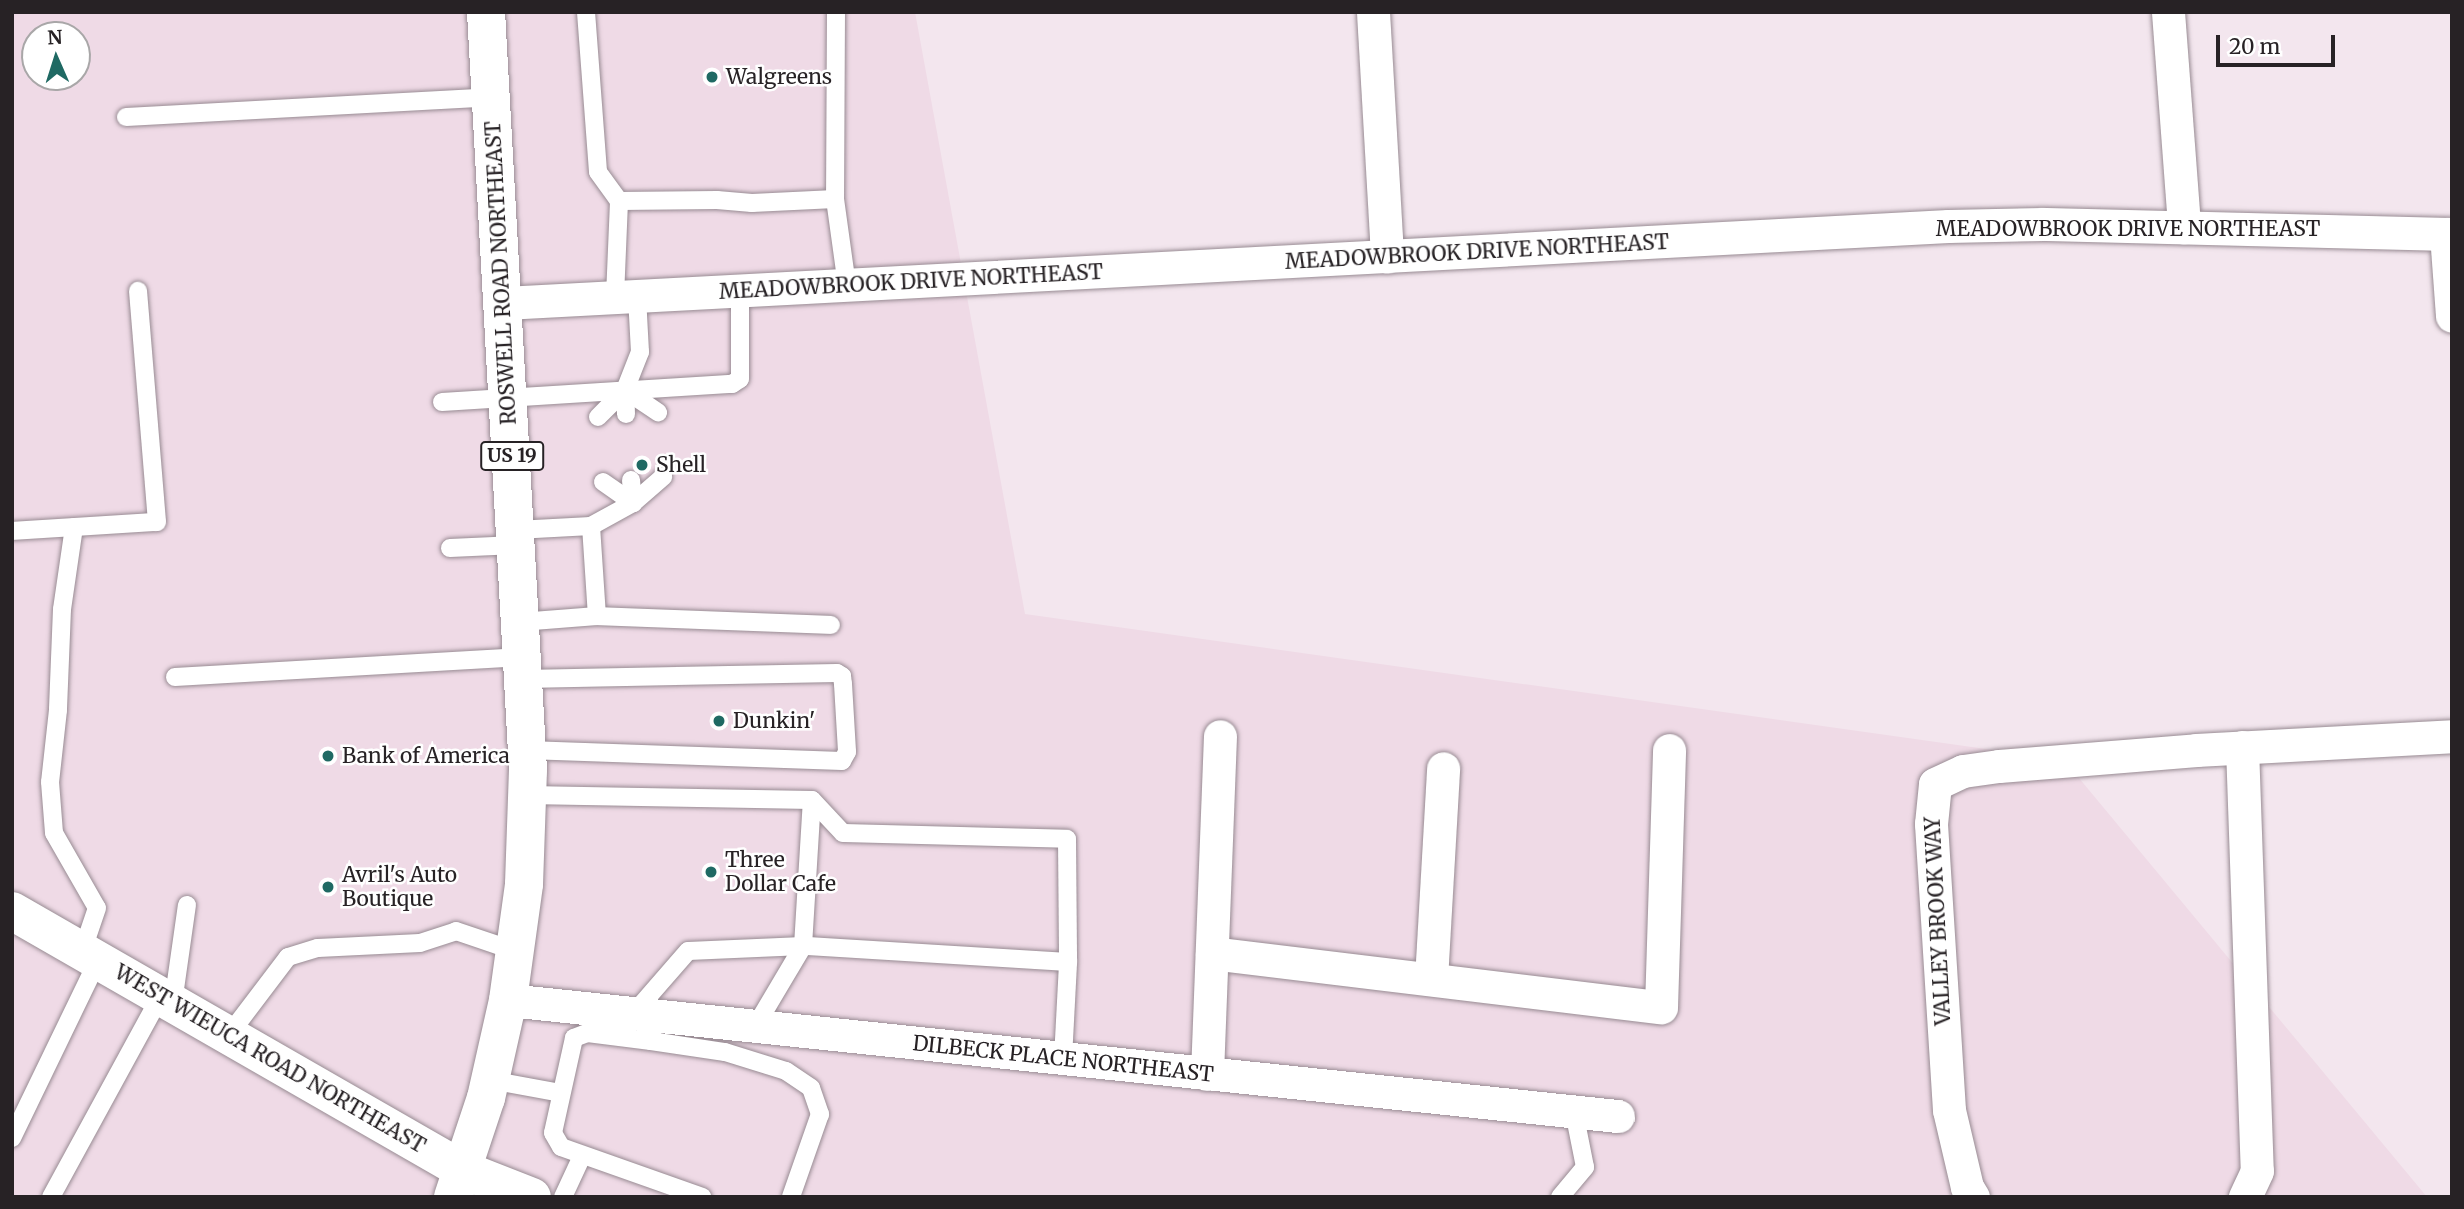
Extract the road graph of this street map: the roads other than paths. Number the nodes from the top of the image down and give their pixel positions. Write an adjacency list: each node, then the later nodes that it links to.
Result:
1 (486, 12): 6 (main road, ROSWELL ROAD NORTHEAST / US 19)
2 (586, 12): 9 (lane)
3 (836, 12): 8 (lane)
4 (1373, 12): 12 (street)
5 (2168, 12): 10 (street)
6 (491, 97): 7 (lane); 17 (main road, ROSWELL ROAD NORTHEAST / US 19)
7 (127, 117)
8 (835, 199): 9 (lane); 13 (lane)
9 (619, 201): 16 (lane)
10 (2184, 227): 11 (street, MEADOWBROOK DRIVE NORTHEAST); 12 (street, MEADOWBROOK DRIVE NORTHEAST)
11 (2449, 234): 18 (street)
12 (1387, 257): 13 (street, MEADOWBROOK DRIVE NORTHEAST)
13 (847, 285): 14 (street, MEADOWBROOK DRIVE NORTHEAST)
14 (740, 290): 16 (street, MEADOWBROOK DRIVE NORTHEAST); 19 (lane)
15 (138, 291): 30 (lane)
16 (626, 296): 17 (street, MEADOWBROOK DRIVE NORTHEAST); 19 (lane)
17 (504, 303): 20 (main road, ROSWELL ROAD NORTHEAST / US 19)
18 (2452, 316)
19 (625, 390): 20 (lane); 22 (lane); 23 (lane); 24 (lane)
20 (509, 398): 21 (lane); 32 (main road, ROSWELL ROAD NORTHEAST / US 19)
21 (442, 402)
22 (659, 412)
23 (626, 414)
24 (598, 417)
25 (663, 477): 28 (lane)
26 (631, 480): 28 (lane)
27 (603, 482): 28 (lane)
28 (633, 503): 29 (lane)
29 (591, 526): 32 (lane); 34 (lane)
30 (74, 527): 31 (lane); 51 (lane)
31 (12, 531)
32 (516, 537): 33 (lane); 36 (main road, ROSWELL ROAD NORTHEAST / US 19)
33 (450, 548)
34 (597, 616): 35 (lane); 36 (lane)
35 (831, 625)
36 (522, 652): 37 (lane); 41 (main road, ROSWELL ROAD NORTHEAST / US 19); 41 (lane)
37 (175, 677)
38 (1220, 736): 50 (street)
39 (2452, 736): 40 (street, VALLEY BROOK WAY)
40 (2242, 747): 74 (street, VALLEY BROOK WAY); 75 (street)
41 (527, 750): 44 (main road, ROSWELL ROAD NORTHEAST / US 19)
42 (1669, 750): 53 (street)
43 (1443, 768): 53 (street)
44 (527, 795): 45 (lane); 49 (main road, ROSWELL ROAD NORTHEAST / US 19)
45 (812, 800): 48 (lane); 52 (lane)
46 (187, 905): 54 (lane)
47 (12, 911): 51 (main road, WEST WIEUCA ROAD NORTHEAST)
48 (803, 946): 52 (lane); 56 (lane); 57 (lane)
49 (515, 951): 55 (main road, ROSWELL ROAD NORTHEAST / US 19); 58 (lane)
50 (1212, 953): 53 (street); 60 (street)
51 (90, 956): 54 (main road, WEST WIEUCA ROAD NORTHEAST); 65 (lane)
52 (1068, 962): 59 (lane)
53 (1431, 979)
54 (167, 1000): 58 (main road, WEST WIEUCA ROAD NORTHEAST); 68 (lane)
55 (508, 1000): 56 (street, DILBECK PLACE NORTHEAST); 61 (main road, ROSWELL ROAD NORTHEAST / US 19)
56 (646, 1023): 57 (street, DILBECK PLACE NORTHEAST); 62 (lane); 72 (lane)
57 (755, 1027): 59 (street, DILBECK PLACE NORTHEAST)
58 (228, 1035): 67 (main road, WEST WIEUCA ROAD NORTHEAST)
59 (1063, 1059): 60 (street, DILBECK PLACE NORTHEAST)
60 (1208, 1074): 63 (street, DILBECK PLACE NORTHEAST)
61 (490, 1080): 62 (lane); 67 (main road, ROSWELL ROAD NORTHEAST / US 19)
62 (561, 1093): 66 (lane)
63 (1574, 1112): 64 (street, DILBECK PLACE NORTHEAST); 73 (lane)
64 (1618, 1116)
65 (12, 1138)
66 (582, 1156): 70 (lane); 71 (lane)
67 (458, 1183): 69 (main road, WEST WIEUCA ROAD NORTHEAST)
68 (51, 1197)
69 (532, 1197)
70 (563, 1197)
71 (702, 1197)
72 (791, 1197)
73 (1560, 1197)
74 (1973, 1197)
75 (2245, 1197)

